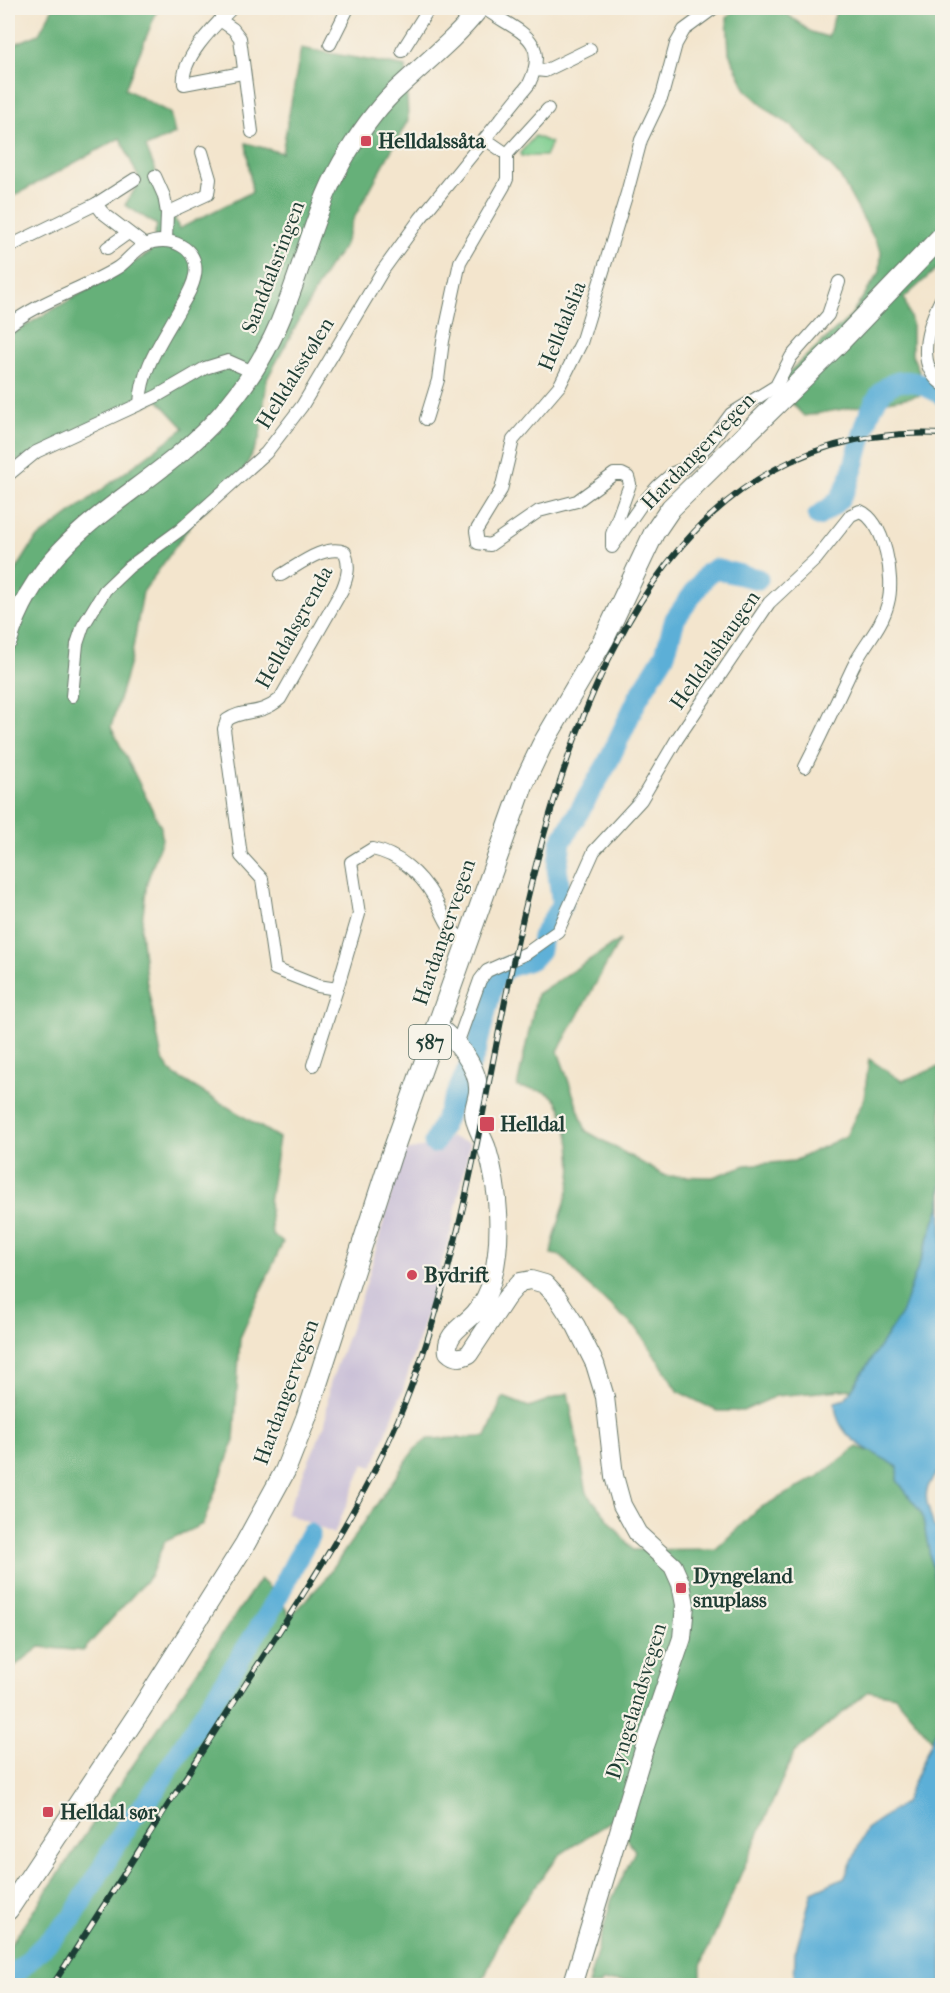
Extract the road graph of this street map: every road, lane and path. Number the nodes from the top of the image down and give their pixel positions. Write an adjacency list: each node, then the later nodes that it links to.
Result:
1 (232, 8): 6 (street)
2 (348, 8): 7 (street)
3 (429, 8): 9 (street)
4 (482, 8): 10 (street); 30 (street, Sanddalsringen)
5 (714, 8): 35 (street, Helldalslia)
6 (220, 20): 11 (street); 11 (street)
7 (330, 44)
8 (590, 49): 10 (street)
9 (402, 51)
10 (536, 70): 14 (street, Helldalsstølen)
11 (242, 73): 13 (street)
12 (548, 109): 16 (street)
13 (252, 132)
14 (485, 139): 16 (street); 39 (street, Helldalsstølen)
15 (202, 152): 20 (street)
16 (507, 154): 33 (street)
17 (155, 176): 20 (street)
18 (135, 179): 19 (street)
19 (96, 204): 21 (street); 25 (street)
20 (167, 213): 23 (street)
21 (128, 233): 24 (street); 26 (street)
22 (942, 236): 36 (main road, Hardangervegen / 587)
23 (166, 241): 24 (street); 32 (street)
24 (145, 245): 29 (street)
25 (8, 247)
26 (107, 248)
27 (840, 282): 35 (street, Helldalslia)
28 (942, 297): 31 (street)
29 (8, 326)
30 (253, 372): 32 (street); 38 (street, Sanddalsringen)
31 (942, 384)
32 (140, 404): 34 (street)
33 (426, 419)
34 (8, 475)
35 (667, 478): 36 (street)
36 (682, 496): 41 (main road, Hardangervegen / 587)
37 (281, 576): 42 (street, Helldalsgrenda)
38 (8, 641)
39 (72, 696)
40 (805, 767): 44 (street, Helldalshaugen)
41 (466, 942): 42 (street); 43 (main road, Hardangervegen / 587)
42 (337, 989): 45 (street)
43 (433, 1035): 44 (street); 46 (main road, Hardangervegen / 587)
44 (464, 1056): 47 (street, Dyngelandsvegen)
45 (313, 1065)
46 (8, 1910)
47 (572, 1986)

